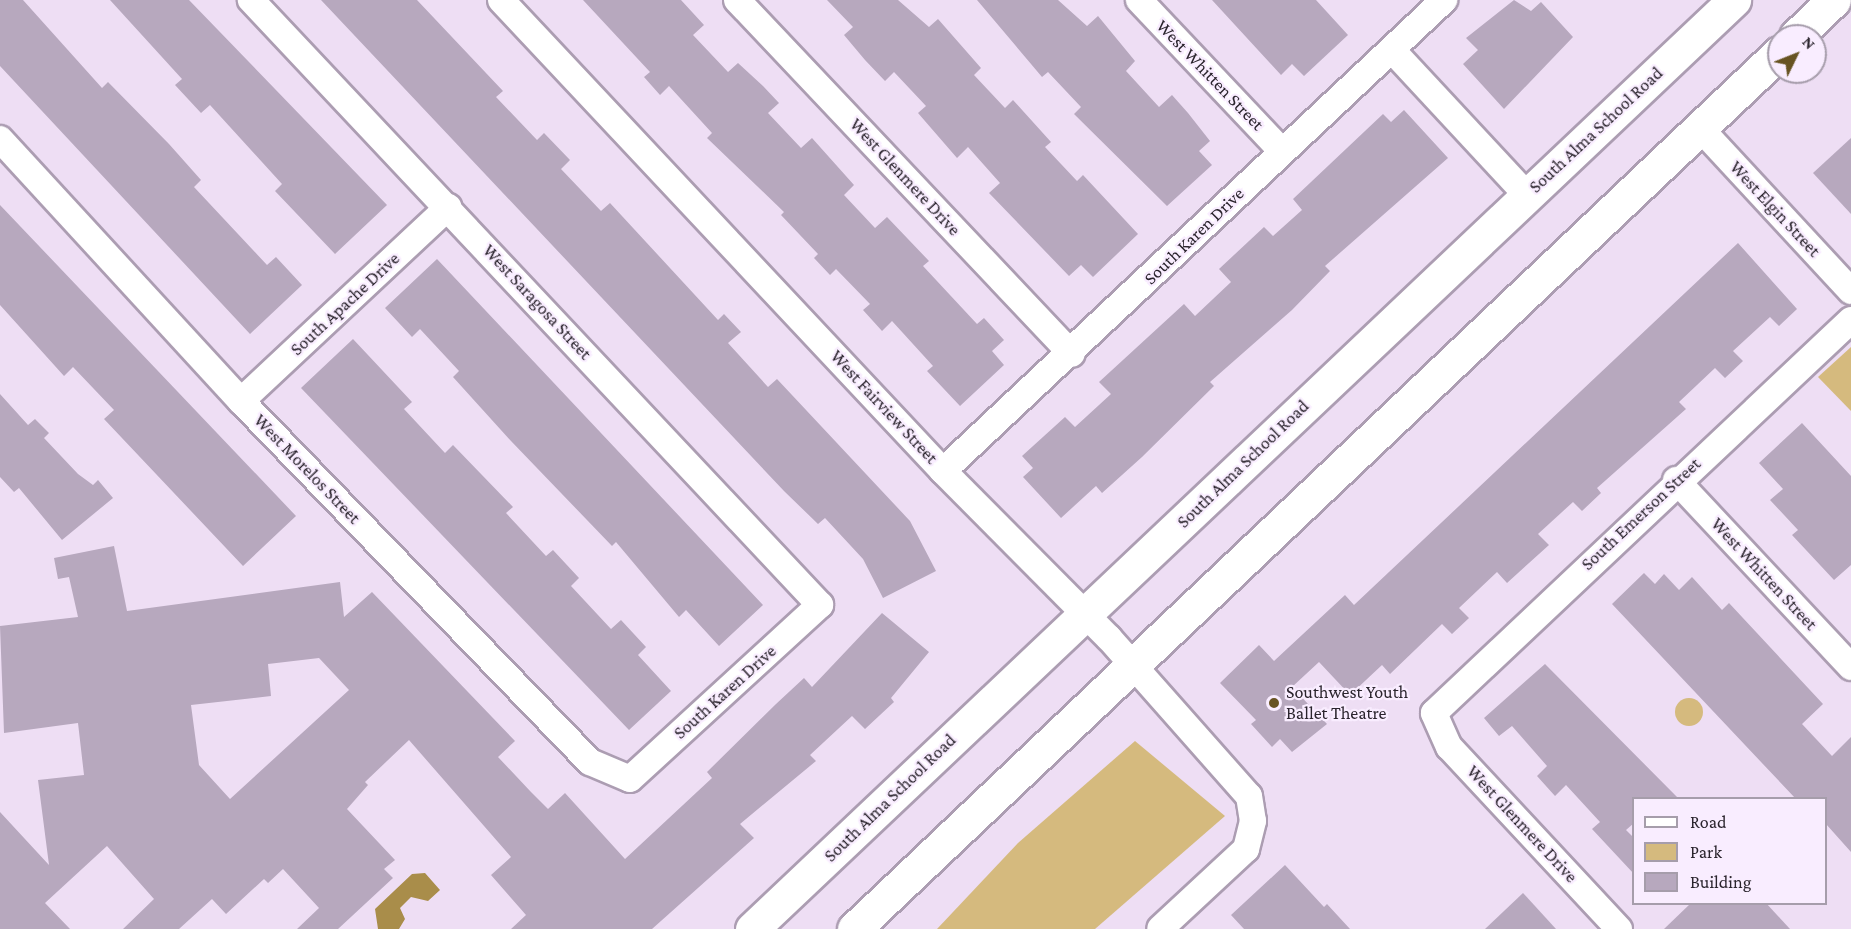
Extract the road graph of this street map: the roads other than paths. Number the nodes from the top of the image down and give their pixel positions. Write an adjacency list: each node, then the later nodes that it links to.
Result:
1 (251, 0): 15 (street, West Saragosa Street)
2 (501, 0): 20 (street, West Fairview Street)
3 (737, 0): 18 (street, West Glenmere Drive)
4 (1139, 0): 13 (street, West Whitten Street)
5 (1444, 0): 9 (street, South Karen Drive)
6 (1734, 0): 14 (main road, South Alma School Road)
7 (1834, 0): 8 (main road)
8 (1809, 24)
9 (1393, 51): 13 (street, South Karen Drive); 14 (street)
10 (1767, 64): 11 (main road)
11 (1700, 128): 16 (street, West Elgin Street); 24 (main road)
12 (0, 139): 19 (street, West Morelos Street)
13 (1282, 151): 18 (street, South Karen Drive)
14 (1527, 195): 23 (main road, South Alma School Road)
15 (448, 207): 19 (street, South Apache Drive); 22 (street, West Saragosa Street)
16 (1851, 291)
17 (1851, 320): 21 (street, South Emerson Street)
18 (1072, 354): 20 (street, South Karen Drive)
19 (241, 400): 27 (street, West Morelos Street)
20 (943, 471): 23 (street, West Fairview Street)
21 (1676, 480): 25 (street, West Whitten Street); 26 (street, South Emerson Street)
22 (820, 605): 27 (street, South Karen Drive)
23 (1084, 614): 24 (street, West Fairview Street); 29 (main road, South Alma School Road)
24 (1131, 665): 28 (street, West Fairview Street); 30 (main road)
25 (1851, 667)
26 (1434, 713): 31 (street, West Glenmere Drive)
27 (630, 779)
28 (1172, 925)
29 (752, 929)
30 (854, 929)
31 (1619, 929)

